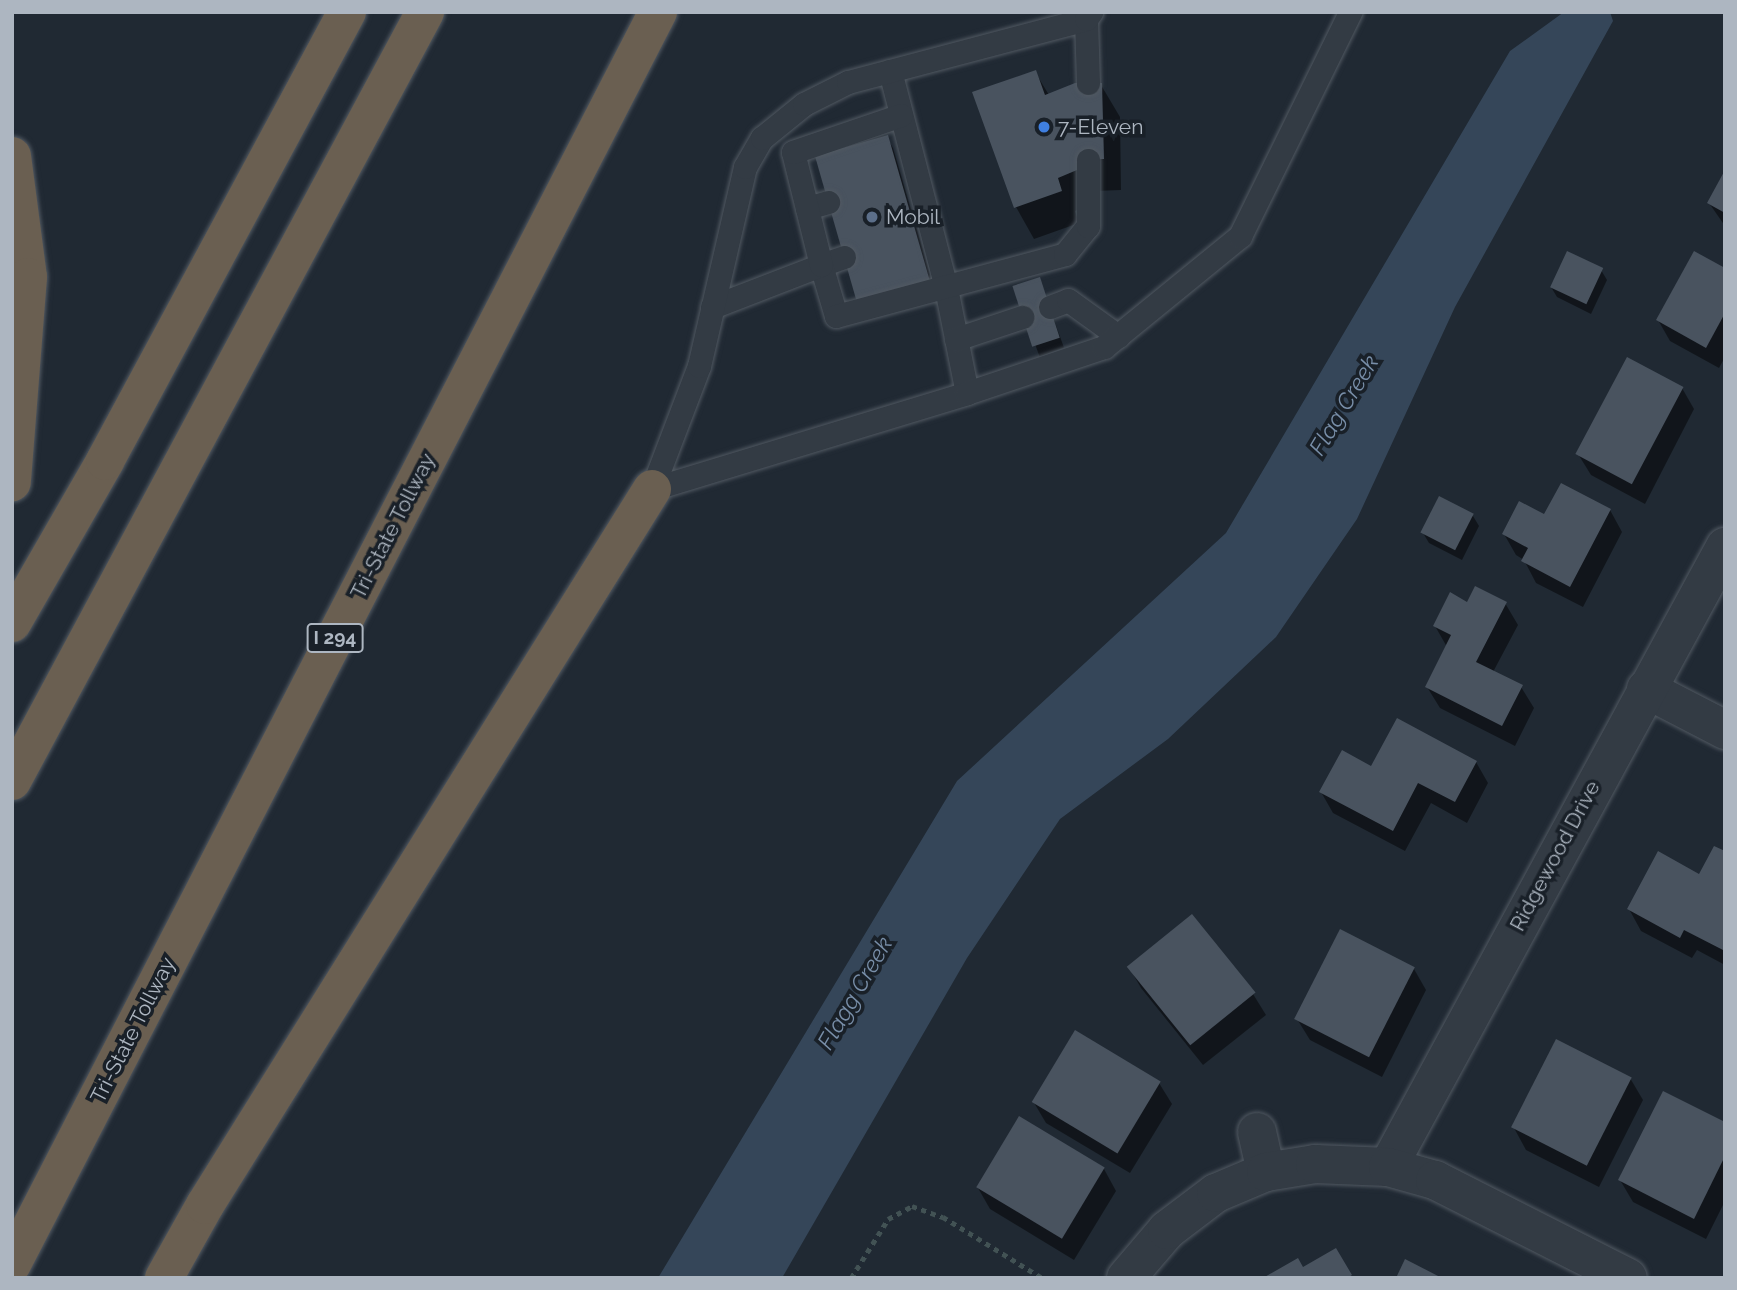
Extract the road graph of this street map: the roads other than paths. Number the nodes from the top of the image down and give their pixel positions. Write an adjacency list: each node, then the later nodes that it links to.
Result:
1 (347, 12): 23 (highway)
2 (425, 12): 26 (highway)
3 (658, 12): 30 (highway, Tri-State Tollway / I 294)
4 (1350, 12): 17 (lane)
5 (1088, 15): 6 (lane); 7 (lane)
6 (890, 71): 8 (lane); 14 (lane)
7 (1087, 83)
8 (901, 115): 12 (lane); 13 (lane)
9 (12, 156): 20 (highway)
10 (1088, 160): 13 (lane)
11 (844, 257): 12 (lane)
12 (821, 265): 13 (lane); 14 (lane)
13 (946, 288): 18 (lane)
14 (712, 307): 21 (lane)
15 (1050, 307): 17 (lane)
16 (1022, 317): 18 (lane)
17 (1118, 336): 19 (lane)
18 (956, 339): 19 (lane)
19 (967, 393): 21 (lane)
20 (12, 482)
21 (652, 489): 31 (highway)
22 (1725, 547): 24 (street, Ridgewood Drive)
23 (12, 623)
24 (1646, 689): 25 (street); 28 (street, Ridgewood Drive)
25 (1725, 730)
26 (12, 781)
27 (1257, 1132): 29 (street)
28 (1388, 1167): 29 (street); 33 (street)
29 (1266, 1172): 32 (street)
30 (12, 1264)
31 (164, 1278)
32 (1126, 1278)
33 (1628, 1278)

